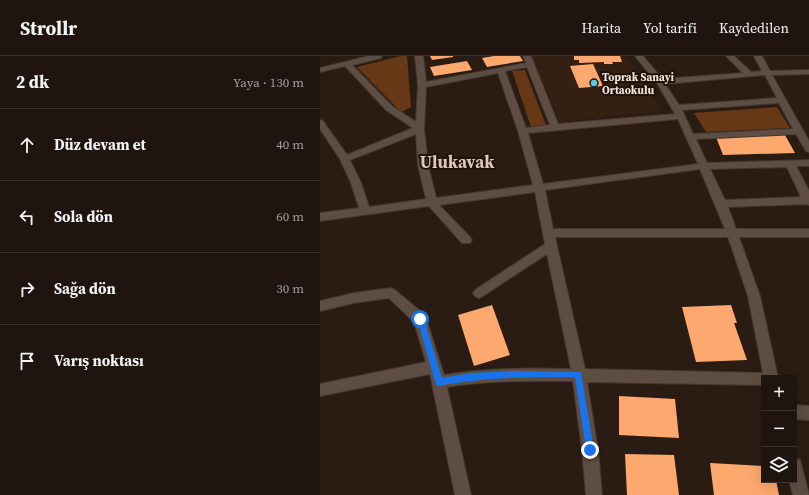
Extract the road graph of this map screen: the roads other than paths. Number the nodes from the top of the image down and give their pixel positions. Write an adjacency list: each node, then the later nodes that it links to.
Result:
1 (378, 56): 7 (street)
2 (419, 56): 15 (street)
3 (527, 56): 8 (street)
4 (639, 56): 14 (street)
5 (730, 56): 13 (street)
6 (758, 56): 12 (street)
7 (346, 63): 9 (street); 20 (street)
8 (531, 64): 10 (street); 19 (street)
9 (320, 70)
10 (501, 70): 15 (street); 21 (street)
11 (809, 72): 12 (street)
12 (766, 73): 13 (street); 16 (street)
13 (750, 75): 14 (street)
14 (660, 82): 17 (street)
15 (422, 85): 20 (street)
16 (782, 100): 17 (street); 22 (street)
17 (679, 112): 19 (street); 23 (street)
18 (320, 123): 25 (street)
19 (555, 127): 21 (street)
20 (420, 129): 25 (street); 31 (street)
21 (523, 131): 29 (street)
22 (799, 131): 23 (street); 24 (street)
23 (690, 136): 28 (street)
24 (809, 149)
25 (346, 159): 33 (street)
26 (790, 163): 27 (street); 28 (street); 30 (street)
27 (809, 163)
28 (704, 166): 29 (street); 32 (street)
29 (540, 188): 31 (street); 37 (street)
30 (809, 201): 32 (street)
31 (432, 203): 33 (street); 38 (street)
32 (721, 204): 35 (street)
33 (365, 212): 34 (street)
34 (320, 217)
35 (732, 233): 36 (street); 37 (street); 43 (street)
36 (809, 233)
37 (550, 239): 39 (street); 42 (street)
38 (466, 240)
39 (479, 293)
40 (320, 306): 41 (street)
41 (434, 367): 45 (street); 46 (street)
42 (579, 374): 44 (street); 45 (street); 51 (street)
43 (770, 375)
44 (761, 379)
45 (439, 382): 50 (street)
46 (320, 390)
47 (797, 412): 48 (street)
48 (809, 413)
49 (797, 478): 52 (street)
50 (463, 495)
51 (594, 495)
52 (801, 495)

